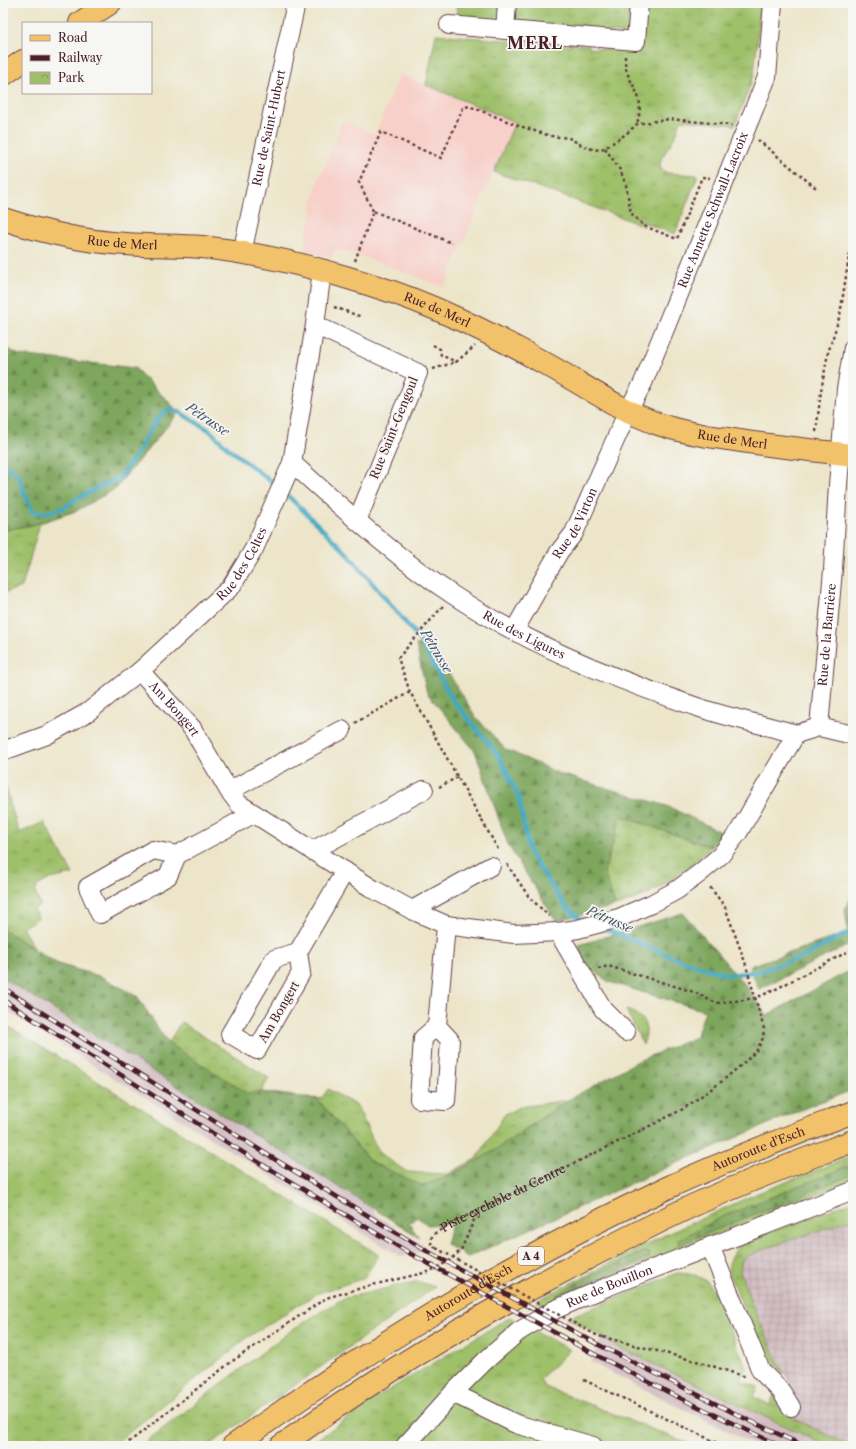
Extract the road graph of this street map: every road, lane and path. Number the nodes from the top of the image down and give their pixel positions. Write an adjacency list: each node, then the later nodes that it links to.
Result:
1 (110, 3): 6 (main road)
2 (296, 3): 21 (street, Rue de Saint-Hubert)
3 (508, 3): 8 (street)
4 (639, 3): 8 (street)
5 (773, 3): 13 (street, Rue Annette Schwall-Lacroix)
6 (82, 22)
7 (449, 25): 8 (street)
8 (505, 30)
9 (625, 54): 12 (path)
10 (22, 62): 11 (main road)
11 (3, 75)
12 (637, 124): 13 (path); 14 (path)
13 (747, 130): 15 (street, Rue Annette Schwall-Lacroix); 16 (path)
14 (605, 148): 15 (path); 17 (path)
15 (726, 180): 32 (street, Rue Annette Schwall-Lacroix)
16 (816, 188)
17 (373, 211): 20 (path); 23 (path)
18 (3, 220): 21 (main road, Rue de Merl)
19 (853, 231): 33 (path)
20 (452, 243)
21 (242, 253): 22 (main road, Rue de Merl)
22 (322, 270): 23 (main road, Rue de Merl); 24 (street, Rue des Celtes)
23 (361, 281): 27 (main road, Rue de Merl)
24 (319, 294): 25 (path); 26 (street, Rue des Celtes)
25 (362, 317)
26 (315, 325): 31 (street, Rue Saint-Gengoul); 35 (street, Rue des Celtes)
27 (486, 332): 30 (path); 32 (main road, Rue de Merl)
28 (432, 344): 30 (path)
29 (853, 348): 34 (street, Rue de la Barrière)
30 (456, 362): 31 (path)
31 (418, 373): 36 (street, Rue Saint-Gengoul)
32 (628, 411): 33 (main road, Rue de Merl); 38 (street, Rue de Virton)
33 (813, 450): 34 (main road, Rue de Merl)
34 (847, 454): 41 (street, Rue de la Barrière)
35 (292, 463): 36 (street, Rue des Ligures); 39 (street, Rue des Celtes)
36 (357, 521): 37 (street, Rue des Ligures)
37 (452, 594): 38 (street, Rue des Ligures); 40 (path)
38 (514, 631): 43 (street, Rue des Ligures)
39 (140, 671): 45 (street, Rue des Celtes); 47 (street, Am Bongert)
40 (410, 692): 42 (path); 51 (path)
41 (819, 727): 43 (street); 44 (street)
42 (342, 730): 47 (street)
43 (796, 734): 53 (street)
44 (853, 735)
45 (3, 751)
46 (424, 790): 49 (street)
47 (229, 792): 48 (street, Am Bongert)
48 (253, 814): 49 (street, Am Bongert); 50 (street)
49 (312, 851): 52 (street, Am Bongert)
50 (177, 855): 50 (street)
51 (499, 860): 54 (street); 56 (path)
52 (345, 871): 54 (street, Am Bongert); 58 (street)
53 (700, 874): 56 (street, Am Bongert); 60 (path, Piste cyclable du Centre)
54 (412, 910): 55 (street, Am Bongert)
55 (446, 925): 56 (street, Am Bongert); 61 (street)
56 (558, 932): 59 (street)
57 (853, 949): 60 (path)
58 (298, 952): 58 (street, Am Bongert)
59 (582, 976): 60 (path); 62 (street)
60 (755, 998): 66 (path, Piste cyclable du Centre)
61 (437, 1026)
62 (626, 1032)
63 (853, 1112): 73 (main road, Autoroute d'Esch / A 4)
64 (853, 1141): 74 (main road, A 4)
65 (853, 1191): 67 (street, Rue de Bouillon)
66 (478, 1210): 68 (path, Piste cyclable du Centre, bridge); 72 (path)
67 (710, 1246): 68 (street); 70 (street, Rue de Bouillon)
68 (760, 1371): 71 (street)
69 (584, 1380): 77 (path)
70 (453, 1393): 75 (street, Rue de Bouillon); 76 (street)
71 (791, 1407)
72 (124, 1446)
73 (233, 1446)
74 (281, 1446)
75 (406, 1446)
76 (593, 1446)
77 (724, 1446)

